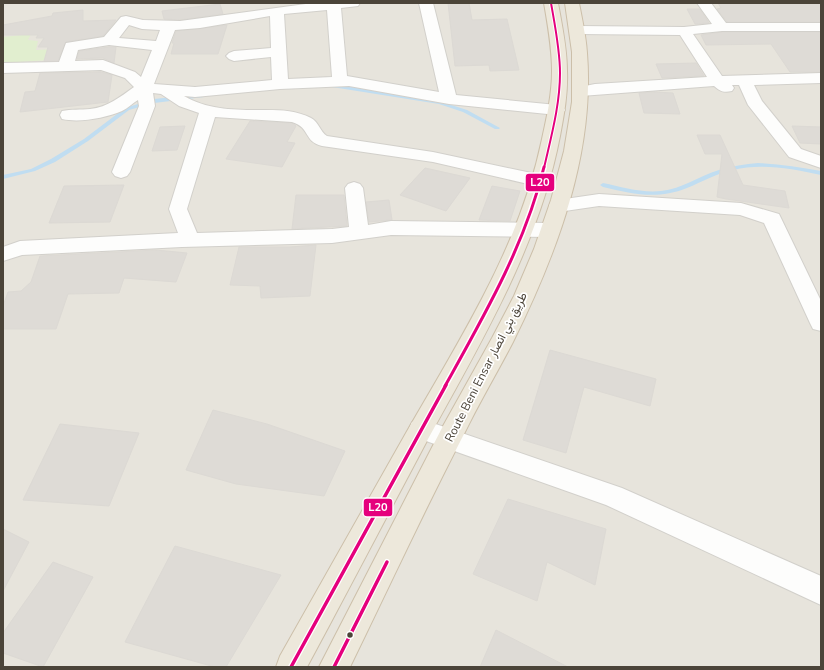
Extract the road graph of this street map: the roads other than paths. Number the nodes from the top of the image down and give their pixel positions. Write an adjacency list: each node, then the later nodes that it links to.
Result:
1 (352, 3): 7 (street)
2 (426, 3): 29 (street)
3 (551, 3): 12 (highway, Route Beni Ensar طريق بني انصار)
4 (572, 3): 13 (highway, Route Beni Ensar طريق بني انصار)
5 (704, 3): 10 (street)
6 (315, 5): 7 (street); 8 (street)
7 (334, 5): 22 (street)
8 (277, 11): 9 (street); 17 (street)
9 (169, 27): 15 (street); 16 (street)
10 (722, 27): 11 (street); 14 (street)
11 (821, 27)
12 (556, 29): 13 (highway); 31 (highway, Route Beni Ensar طريق بني انصار)
13 (578, 30): 14 (street); 27 (highway, Route Beni Ensar طريق بني انصار)
14 (684, 31): 23 (street)
15 (109, 41): 16 (street); 19 (street)
16 (161, 46): 28 (street)
17 (279, 52): 18 (street); 25 (street)
18 (234, 56)
19 (66, 66): 20 (street); 28 (street)
20 (3, 68)
21 (821, 78): 24 (street)
22 (340, 81): 25 (street); 29 (street)
23 (717, 81): 24 (street); 27 (street); 30 (street)
24 (746, 81): 30 (street)
25 (280, 84): 26 (street)
26 (163, 90): 28 (street); 32 (street)
27 (581, 91): 40 (highway, Route Beni Ensar طريق بني انصار)
28 (146, 98): 33 (street); 37 (street)
29 (449, 99): 31 (street)
30 (754, 102): 35 (street)
31 (557, 110): 38 (highway, Route Beni Ensar طريق بني انصار)
32 (208, 111): 38 (street); 44 (street)
33 (68, 115)
34 (821, 151): 35 (street)
35 (796, 153): 36 (street)
36 (821, 162)
37 (121, 172)
38 (541, 181): 41 (highway, Route Beni Ensar طريق بني انصار)
39 (354, 188): 43 (street)
40 (558, 206): 42 (highway, Route Beni Ensar طريق بني انصار); 46 (street)
41 (525, 228): 42 (street); 43 (street); 47 (highway, Route Beni Ensar طريق بني انصار)
42 (550, 230): 48 (highway, Route Beni Ensar طريق بني انصار)
43 (359, 233): 44 (street)
44 (190, 240): 45 (street)
45 (3, 254)
46 (821, 323)
47 (422, 429): 48 (street); 50 (highway, Route Beni Ensar طريق بني انصار)
48 (448, 439): 49 (street); 51 (highway, Route Beni Ensar طريق بني انصار)
49 (821, 591)
50 (291, 667)
51 (334, 667)

